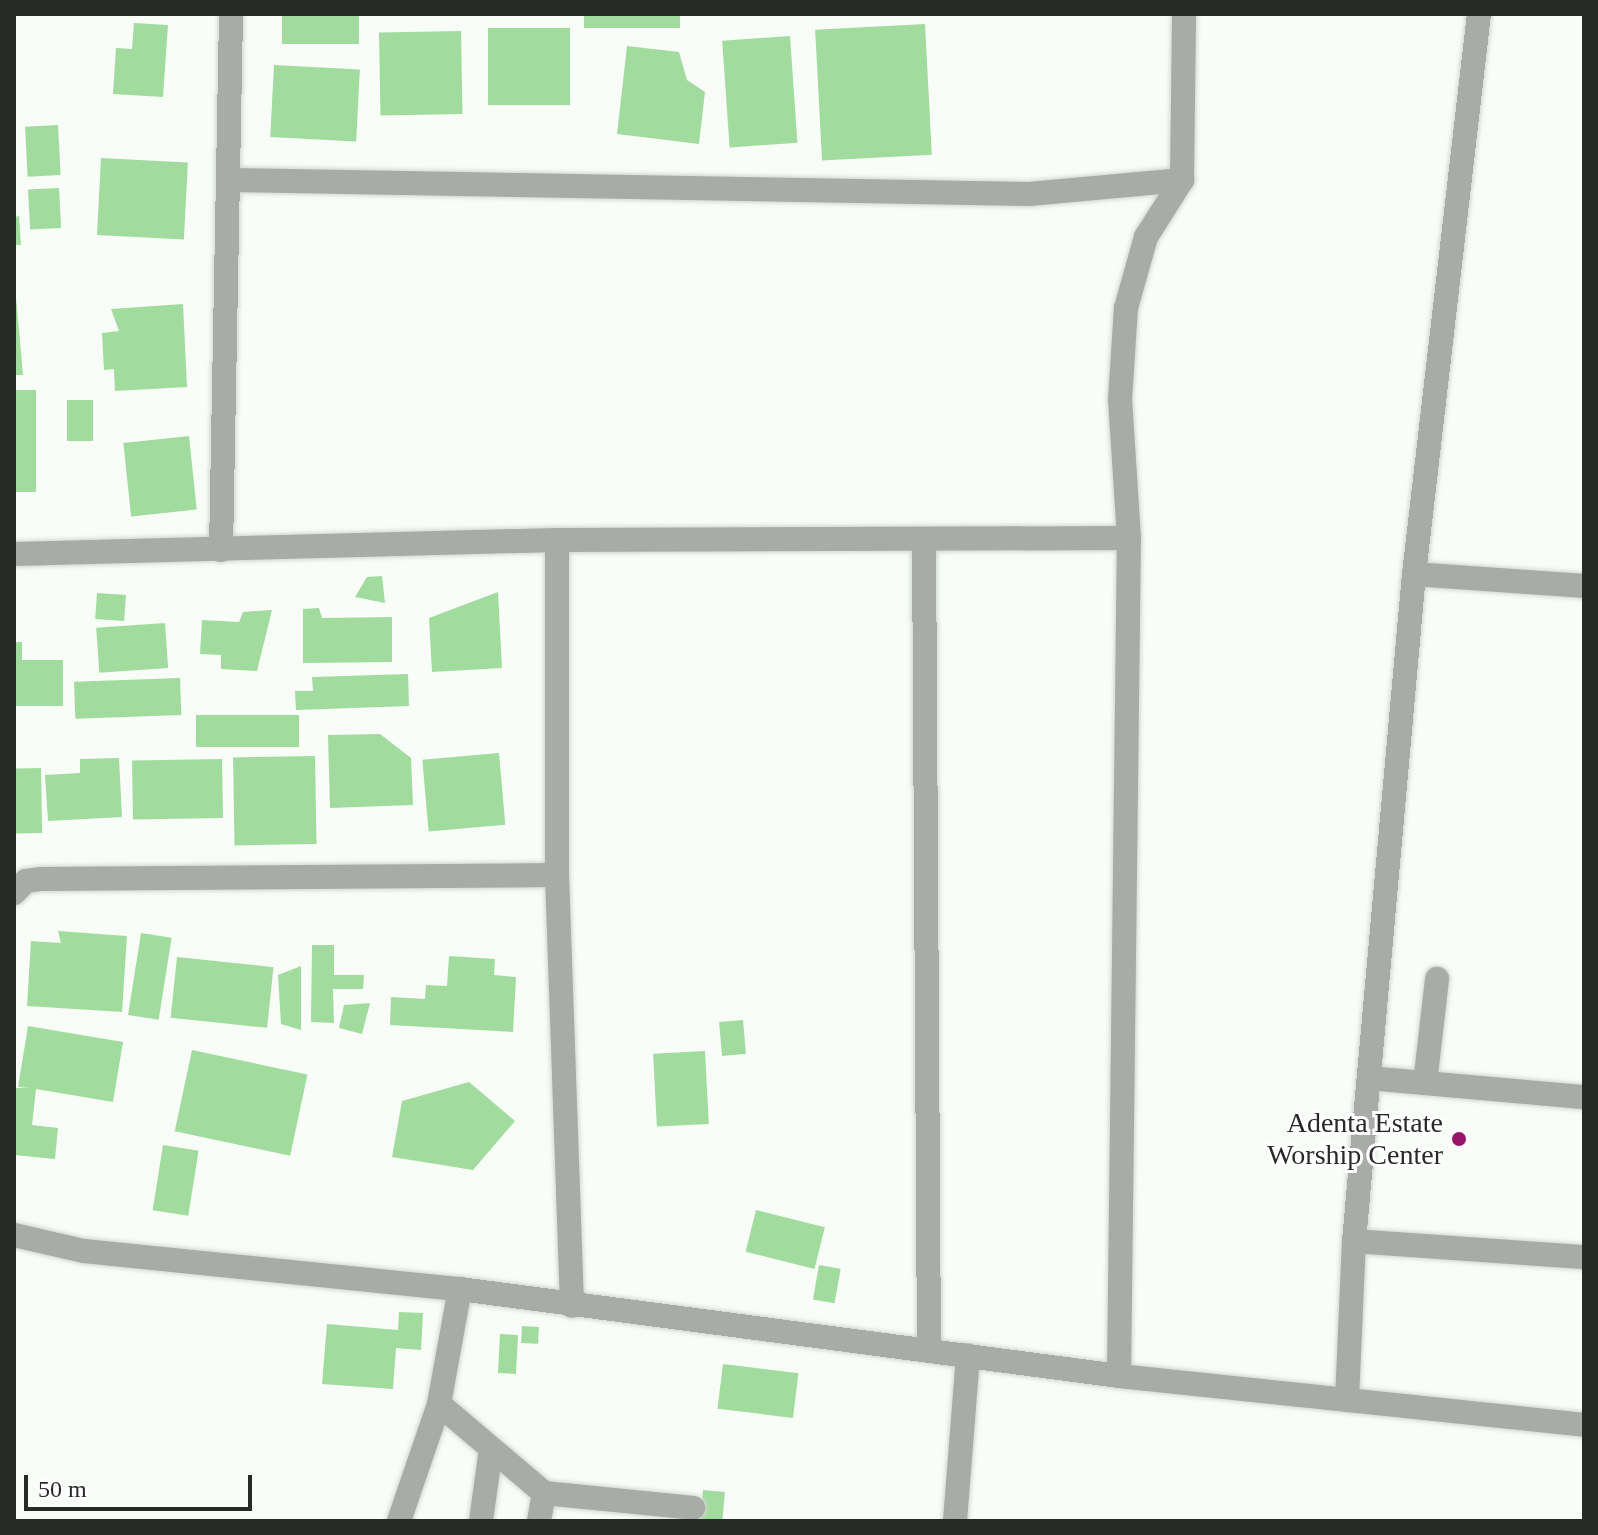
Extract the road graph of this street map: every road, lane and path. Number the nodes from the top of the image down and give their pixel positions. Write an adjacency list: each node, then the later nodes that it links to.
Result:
1 (231, 14): 4 (street)
2 (1184, 14): 5 (street)
3 (1479, 14): 11 (street)
4 (232, 180): 5 (street); 9 (street)
5 (1182, 180): 6 (street)
6 (1129, 538): 7 (street); 26 (street)
7 (924, 539): 8 (street); 24 (street)
8 (557, 540): 9 (street); 13 (street)
9 (221, 550): 10 (street)
10 (14, 554)
11 (1414, 574): 12 (street); 16 (street)
12 (1584, 586)
13 (557, 875): 14 (street); 23 (street)
14 (14, 893)
15 (1437, 979): 17 (street)
16 (1369, 1078): 17 (street); 20 (street)
17 (1425, 1083): 18 (street)
18 (1584, 1097)
19 (14, 1235): 22 (street)
20 (1354, 1241): 21 (street); 27 (street)
21 (1584, 1257)
22 (460, 1289): 23 (street); 28 (street)
23 (572, 1306): 24 (street)
24 (929, 1349): 25 (street)
25 (968, 1356): 26 (street); 36 (street)
26 (1119, 1376): 27 (street)
27 (1347, 1400): 29 (street)
28 (439, 1404): 30 (street); 33 (street)
29 (1584, 1425)
30 (491, 1449): 31 (street); 34 (street)
31 (544, 1493): 32 (street); 35 (street)
32 (693, 1508)
33 (399, 1521)
34 (481, 1521)
35 (539, 1521)
36 (955, 1521)

